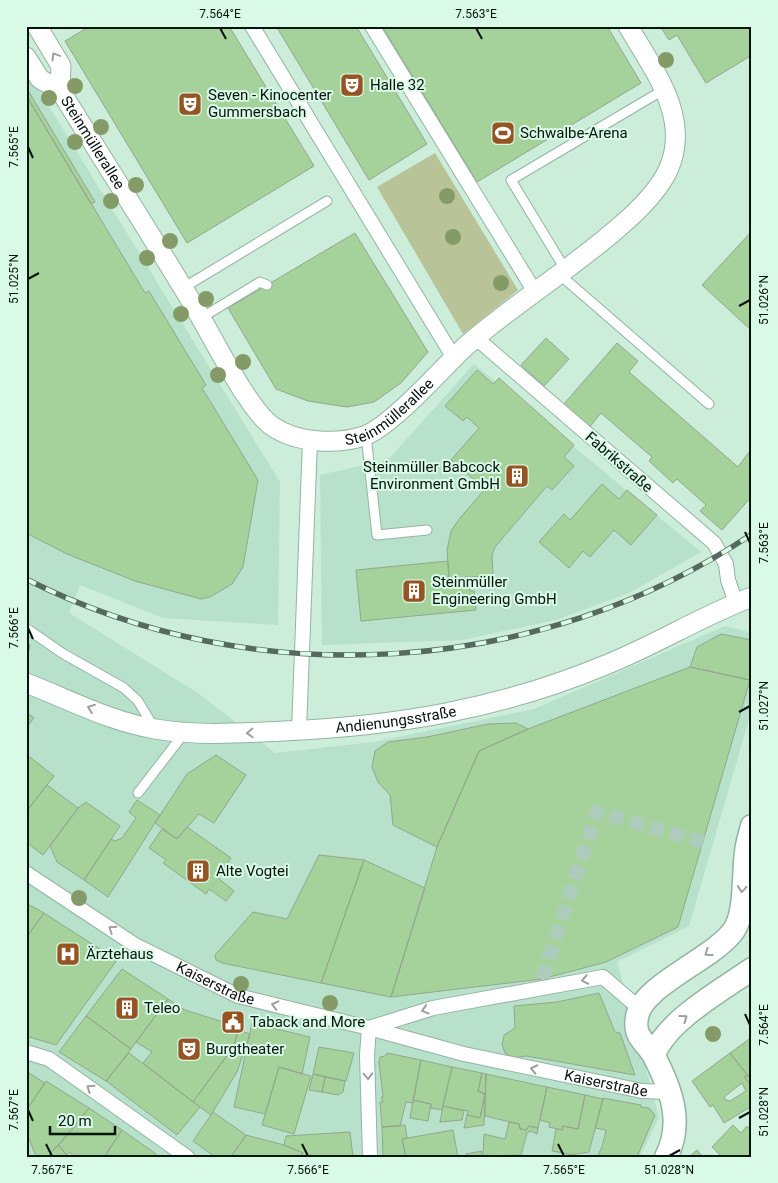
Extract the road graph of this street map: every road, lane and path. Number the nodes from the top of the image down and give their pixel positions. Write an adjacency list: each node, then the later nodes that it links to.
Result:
1 (37, 26): 7 (street, Steinmüllerallee, one-way to 1)
2 (252, 26): 15 (street)
3 (372, 26): 12 (street)
4 (628, 26): 6 (street, Steinmüllerallee)
5 (26, 57): 7 (street, Steinmüllerallee)
6 (665, 89): 9 (street, Steinmüllerallee); 9 (lane)
7 (60, 90): 11 (street, Steinmüllerallee)
8 (327, 200): 11 (lane)
9 (562, 271): 12 (street, Steinmüllerallee); 16 (lane)
10 (267, 285): 13 (lane)
11 (183, 288): 13 (street, Steinmüllerallee)
12 (535, 292): 14 (street, Steinmüllerallee)
13 (201, 318): 18 (street, Steinmüllerallee)
14 (476, 338): 15 (street, Steinmüllerallee); 20 (street, Fabrikstraße)
15 (454, 358): 17 (street, Steinmüllerallee)
16 (709, 404)
17 (366, 435): 18 (street, Steinmüllerallee); 19 (lane)
18 (310, 440): 24 (street)
19 (427, 530)
20 (744, 600): 24 (street, Andienungsstraße)
21 (26, 628): 23 (lane)
22 (26, 683): 23 (street, Andienungsstraße, one-way to 22)
23 (154, 729): 25 (street, Andienungsstraße)
24 (299, 731): 25 (street, Andienungsstraße, one-way to 25)
25 (186, 732): 26 (lane)
26 (138, 793)
27 (752, 826): 29 (street, one-way to 29)
28 (26, 873): 32 (street, Kaiserstraße, one-way to 28)
29 (746, 919): 31 (street, one-way to 31)
30 (752, 969): 34 (street, one-way to 30)
31 (639, 1008): 32 (street, one-way to 32); 34 (street)
32 (369, 1028): 35 (street, Kaiserstraße, one-way to 32); 37 (street, one-way to 37)
33 (26, 1052): 36 (street, one-way to 33)
34 (654, 1055): 35 (street)
35 (668, 1092): 38 (street)
36 (187, 1157)
37 (370, 1157)
38 (666, 1157)

